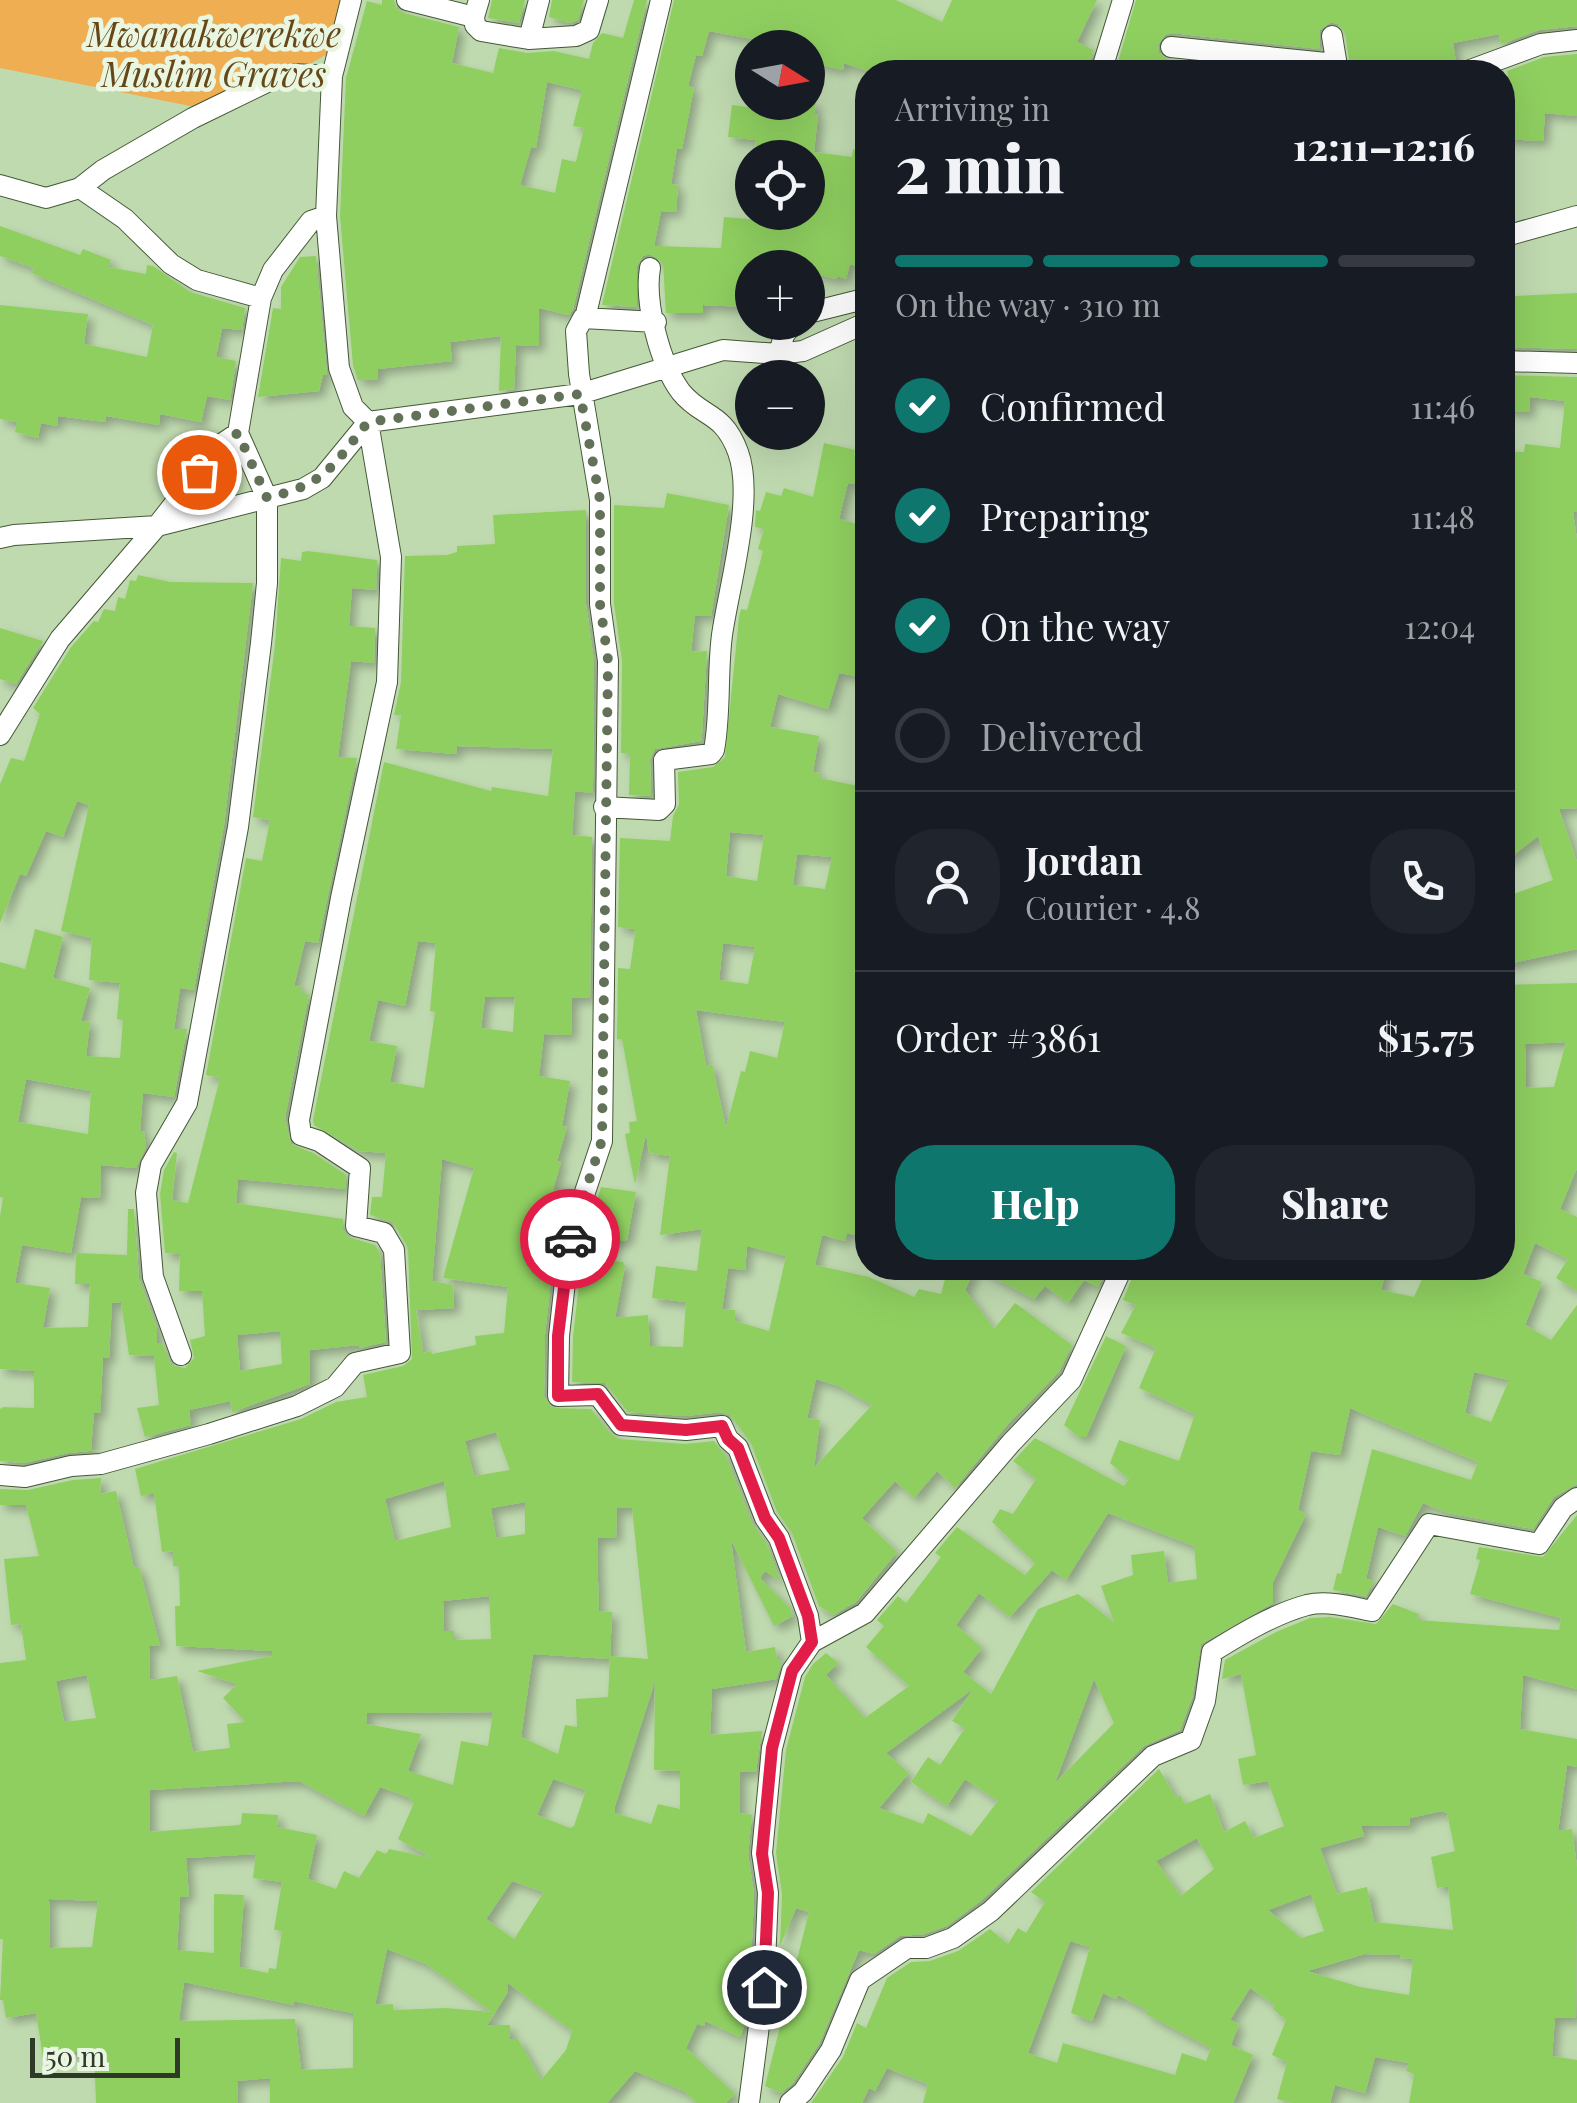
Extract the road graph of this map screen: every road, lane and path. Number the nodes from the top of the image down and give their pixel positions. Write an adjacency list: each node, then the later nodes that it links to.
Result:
1 (351, 0): 16 (street)
2 (539, 0): 9 (street)
3 (598, 0): 9 (street)
4 (661, 0): 26 (street)
5 (1123, 0): 12 (street)
6 (418, 1): 7 (street)
7 (477, 9): 9 (street)
8 (1332, 36): 14 (street)
9 (530, 39)
10 (1577, 40): 15 (street)
11 (1171, 47): 13 (street)
12 (1105, 60)
13 (1274, 60)
14 (1336, 60)
15 (1497, 60)
16 (332, 76): 18 (street); 19 (street)
17 (0, 185): 18 (street)
18 (80, 188): 23 (street)
19 (326, 216): 23 (street); 35 (street)
20 (1577, 216): 21 (street)
21 (1515, 233)
22 (650, 268): 27 (street)
23 (261, 298): 36 (street)
24 (855, 301): 25 (street)
25 (825, 309)
26 (585, 318): 27 (street); 34 (street)
27 (656, 322): 33 (street)
28 (855, 328): 30 (street)
29 (783, 340): 30 (street)
30 (779, 354): 33 (street)
31 (1515, 361): 32 (street)
32 (1577, 363)
33 (668, 367): 34 (street); 41 (street)
34 (580, 394): 35 (street); 41 (street)
35 (368, 422): 37 (street); 44 (street)
36 (238, 433): 37 (street); 38 (street)
37 (267, 498): 38 (street); 43 (street)
38 (157, 526): 39 (street); 40 (street)
39 (0, 538)
40 (0, 735)
41 (604, 806): 46 (street)
42 (1117, 1280): 46 (street)
43 (181, 1355)
44 (0, 1475)
45 (1577, 1498): 48 (street)
46 (812, 1642): 47 (street)
47 (749, 2103)
48 (790, 2103)

